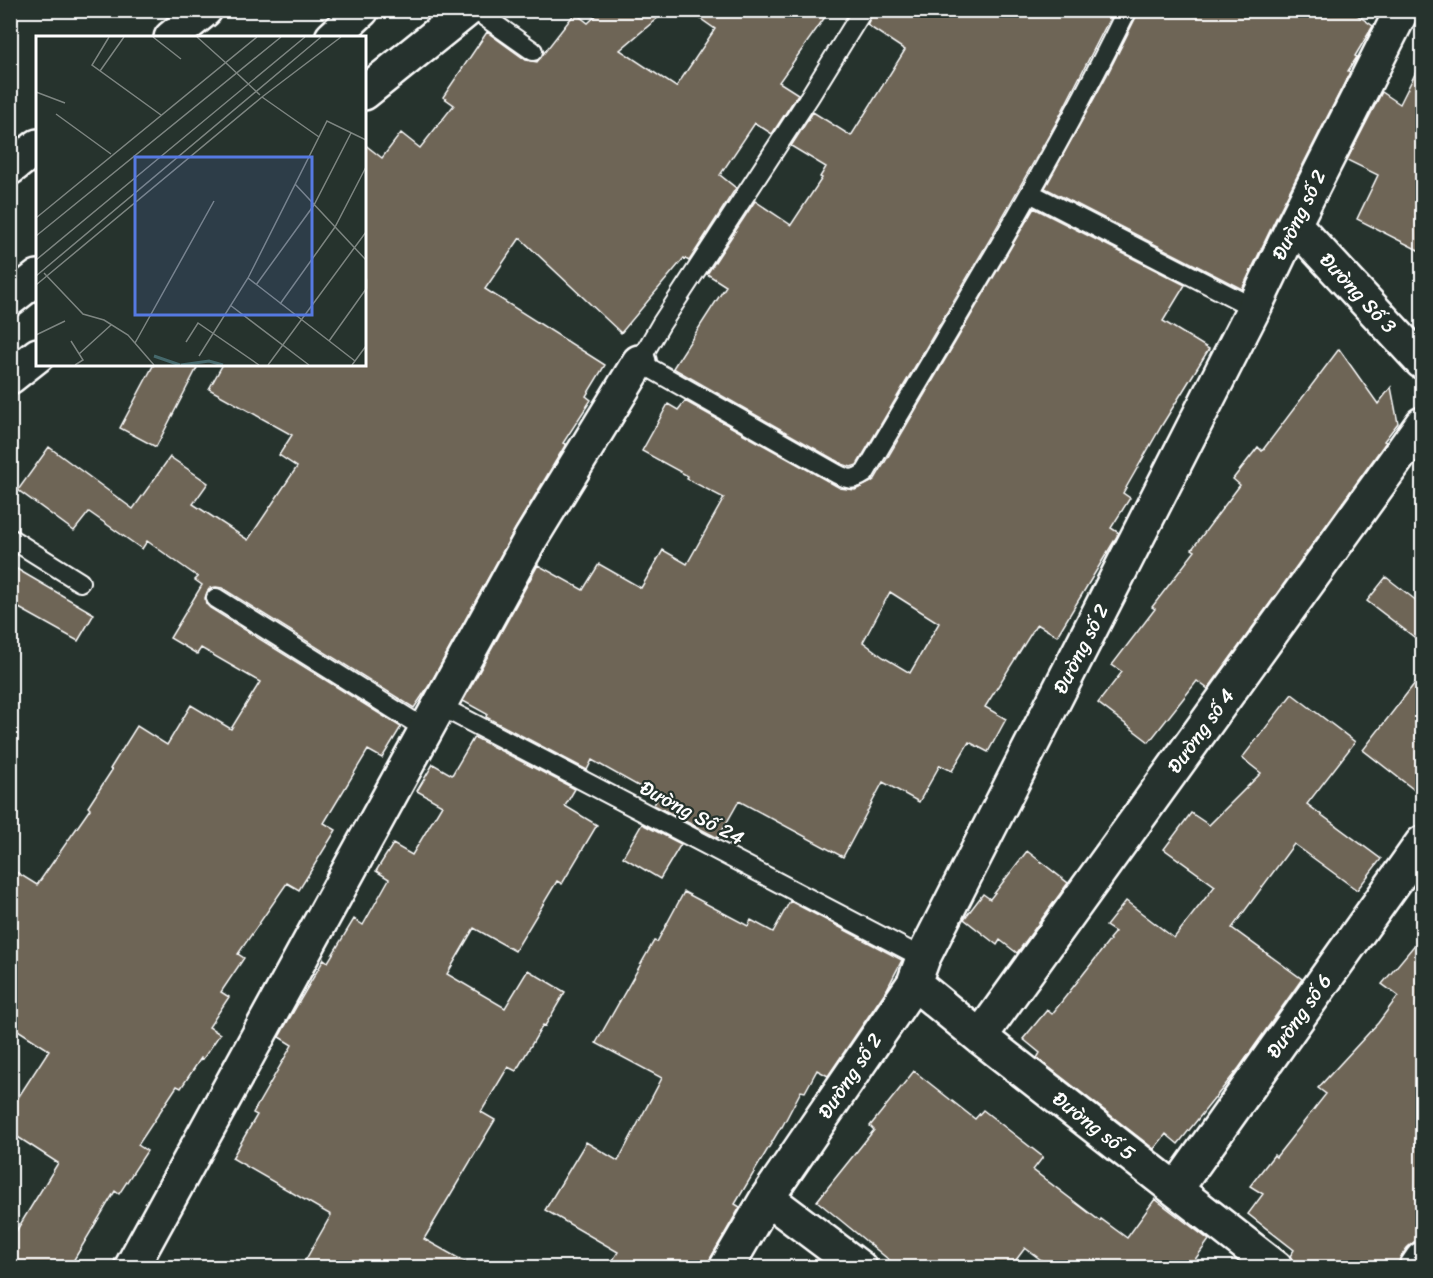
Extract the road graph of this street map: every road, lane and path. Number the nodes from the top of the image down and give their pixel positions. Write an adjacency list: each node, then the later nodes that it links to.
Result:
1 (205, 10): 8 (main road)
2 (362, 10): 9 (main road)
3 (468, 10): 11 (main road)
4 (475, 10): 10 (lane)
5 (863, 10): 20 (lane)
6 (1127, 10): 14 (lane)
7 (1402, 10): 15 (main road, Đường số 2)
8 (173, 36)
9 (334, 36)
10 (533, 51)
11 (366, 91)
12 (36, 148): 13 (main road)
13 (10, 168)
14 (1030, 193): 18 (lane); 20 (lane)
15 (1294, 224): 18 (main road, Đường số 2); 21 (main road, Đường Số 3)
16 (36, 279): 17 (main road)
17 (10, 299)
18 (1254, 309): 29 (main road, Đường số 2)
19 (36, 357): 22 (main road)
20 (639, 362): 27 (main road)
21 (1422, 362)
22 (10, 377)
23 (1422, 424): 30 (main road, Đường số 4)
24 (10, 538): 25 (lane)
25 (80, 582)
26 (216, 598): 27 (lane, Đường Số 24)
27 (433, 718): 29 (lane, Đường Số 24); 34 (main road)
28 (1422, 843): 31 (main road, Đường số 6)
29 (918, 971): 30 (main road, Đường số 5); 32 (main road, Đường số 2)
30 (980, 1037): 31 (main road, Đường số 5)
31 (1176, 1189): 37 (main road, Đường số 5)
32 (767, 1198): 35 (main road, Đường số 2); 36 (main road)
33 (1422, 1259): 38 (main road)
34 (131, 1268)
35 (726, 1268)
36 (860, 1268)
37 (1276, 1268)
38 (1416, 1268)

